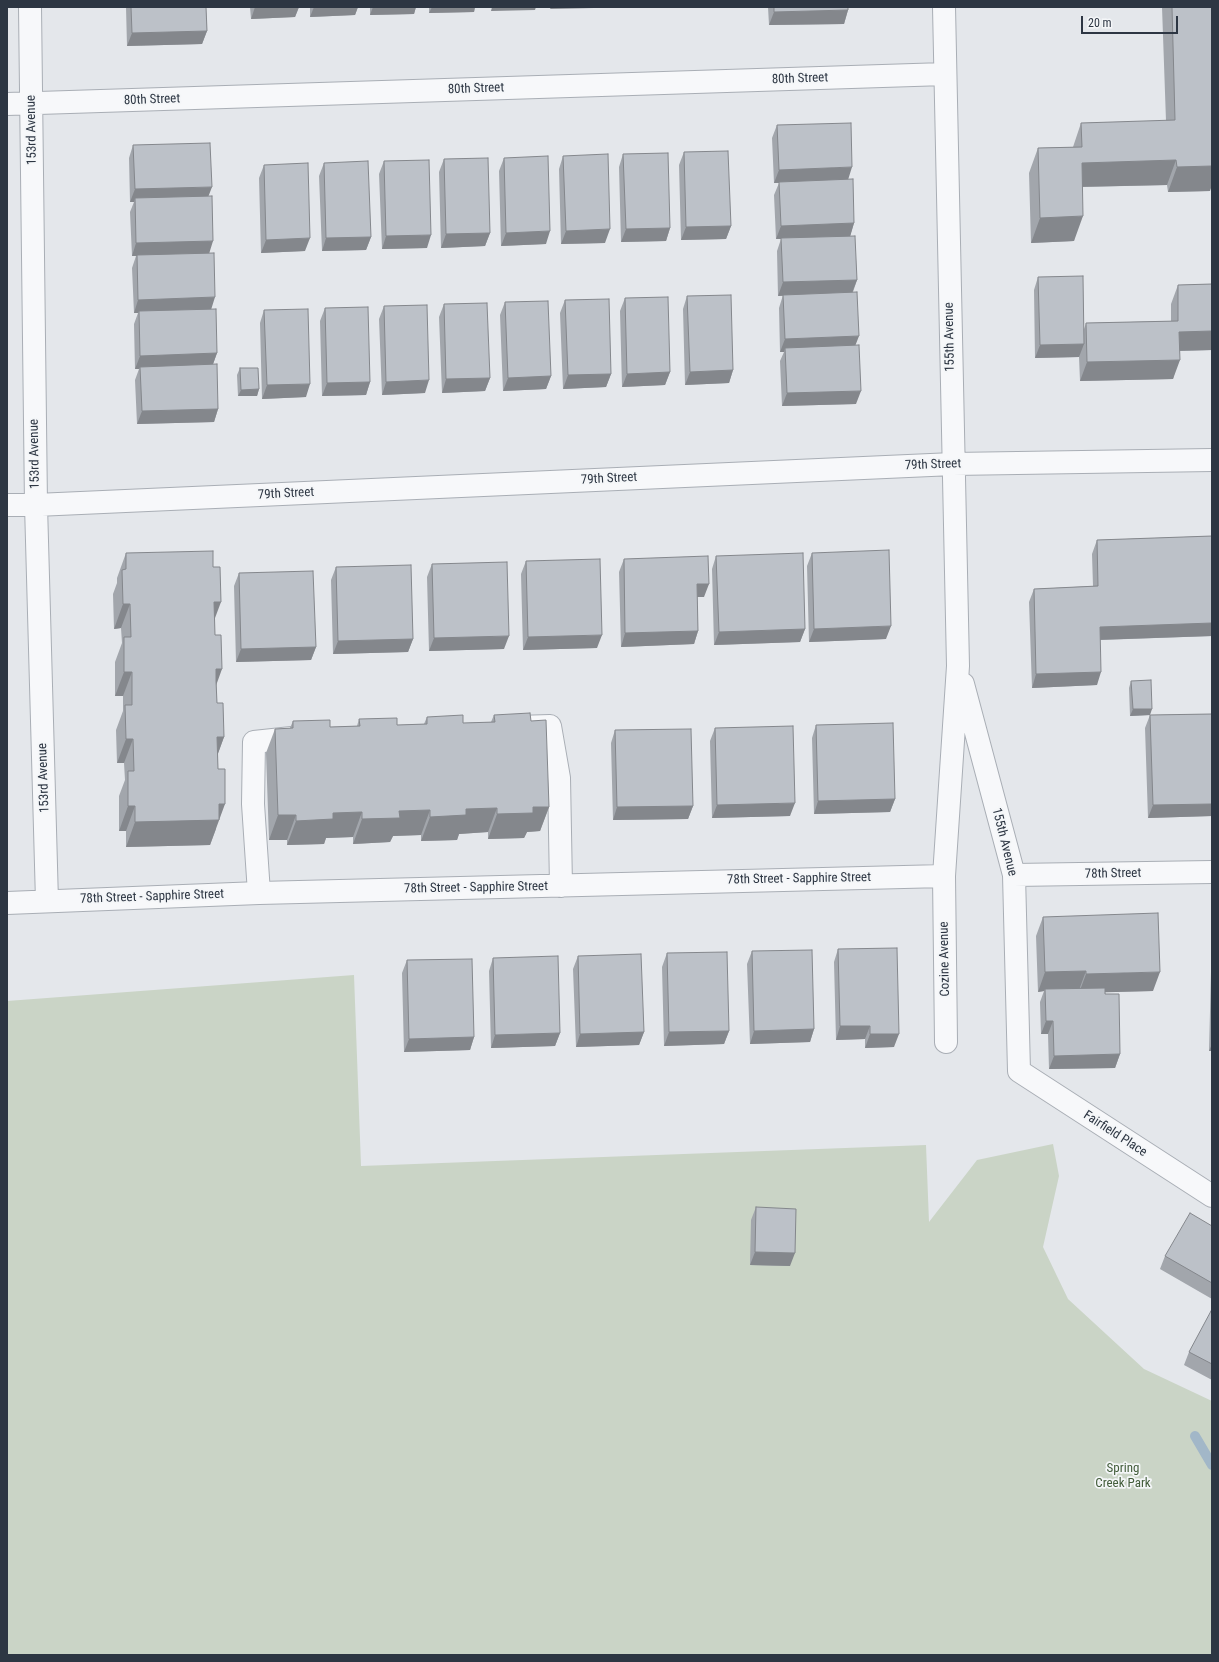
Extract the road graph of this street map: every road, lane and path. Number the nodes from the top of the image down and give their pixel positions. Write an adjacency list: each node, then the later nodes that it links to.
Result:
1 (30, 7): 4 (street, 153rd Avenue)
2 (944, 7): 3 (street, 155th Avenue)
3 (945, 74): 4 (street, 80th Street); 7 (street, 155th Avenue)
4 (32, 103): 5 (street, 80th Street); 9 (street, 153rd Avenue)
5 (7, 104)
6 (1212, 460): 7 (street, 79th Street)
7 (953, 464): 9 (street, 79th Street); 10 (street, 155th Avenue)
8 (7, 505): 9 (street, 79th Street)
9 (36, 505): 18 (street, 153rd Avenue)
10 (958, 666): 14 (street, 155th Avenue); 15 (street, 155th Avenue)
11 (495, 728): 16 (street)
12 (317, 736): 17 (street)
13 (1212, 872): 14 (street, 78th Street)
14 (1014, 875): 21 (street, 155th Avenue)
15 (944, 876): 16 (street, 78th Street - Sapphire Street); 20 (street, Cozine Avenue)
16 (561, 886): 17 (street, 78th Street - Sapphire Street)
17 (258, 893): 18 (street, 78th Street - Sapphire Street)
18 (47, 901): 19 (street, 78th Street - Sapphire Street)
19 (7, 903)
20 (946, 1042)
21 (1019, 1071): 22 (street, Fairfield Place)
22 (1212, 1196)

